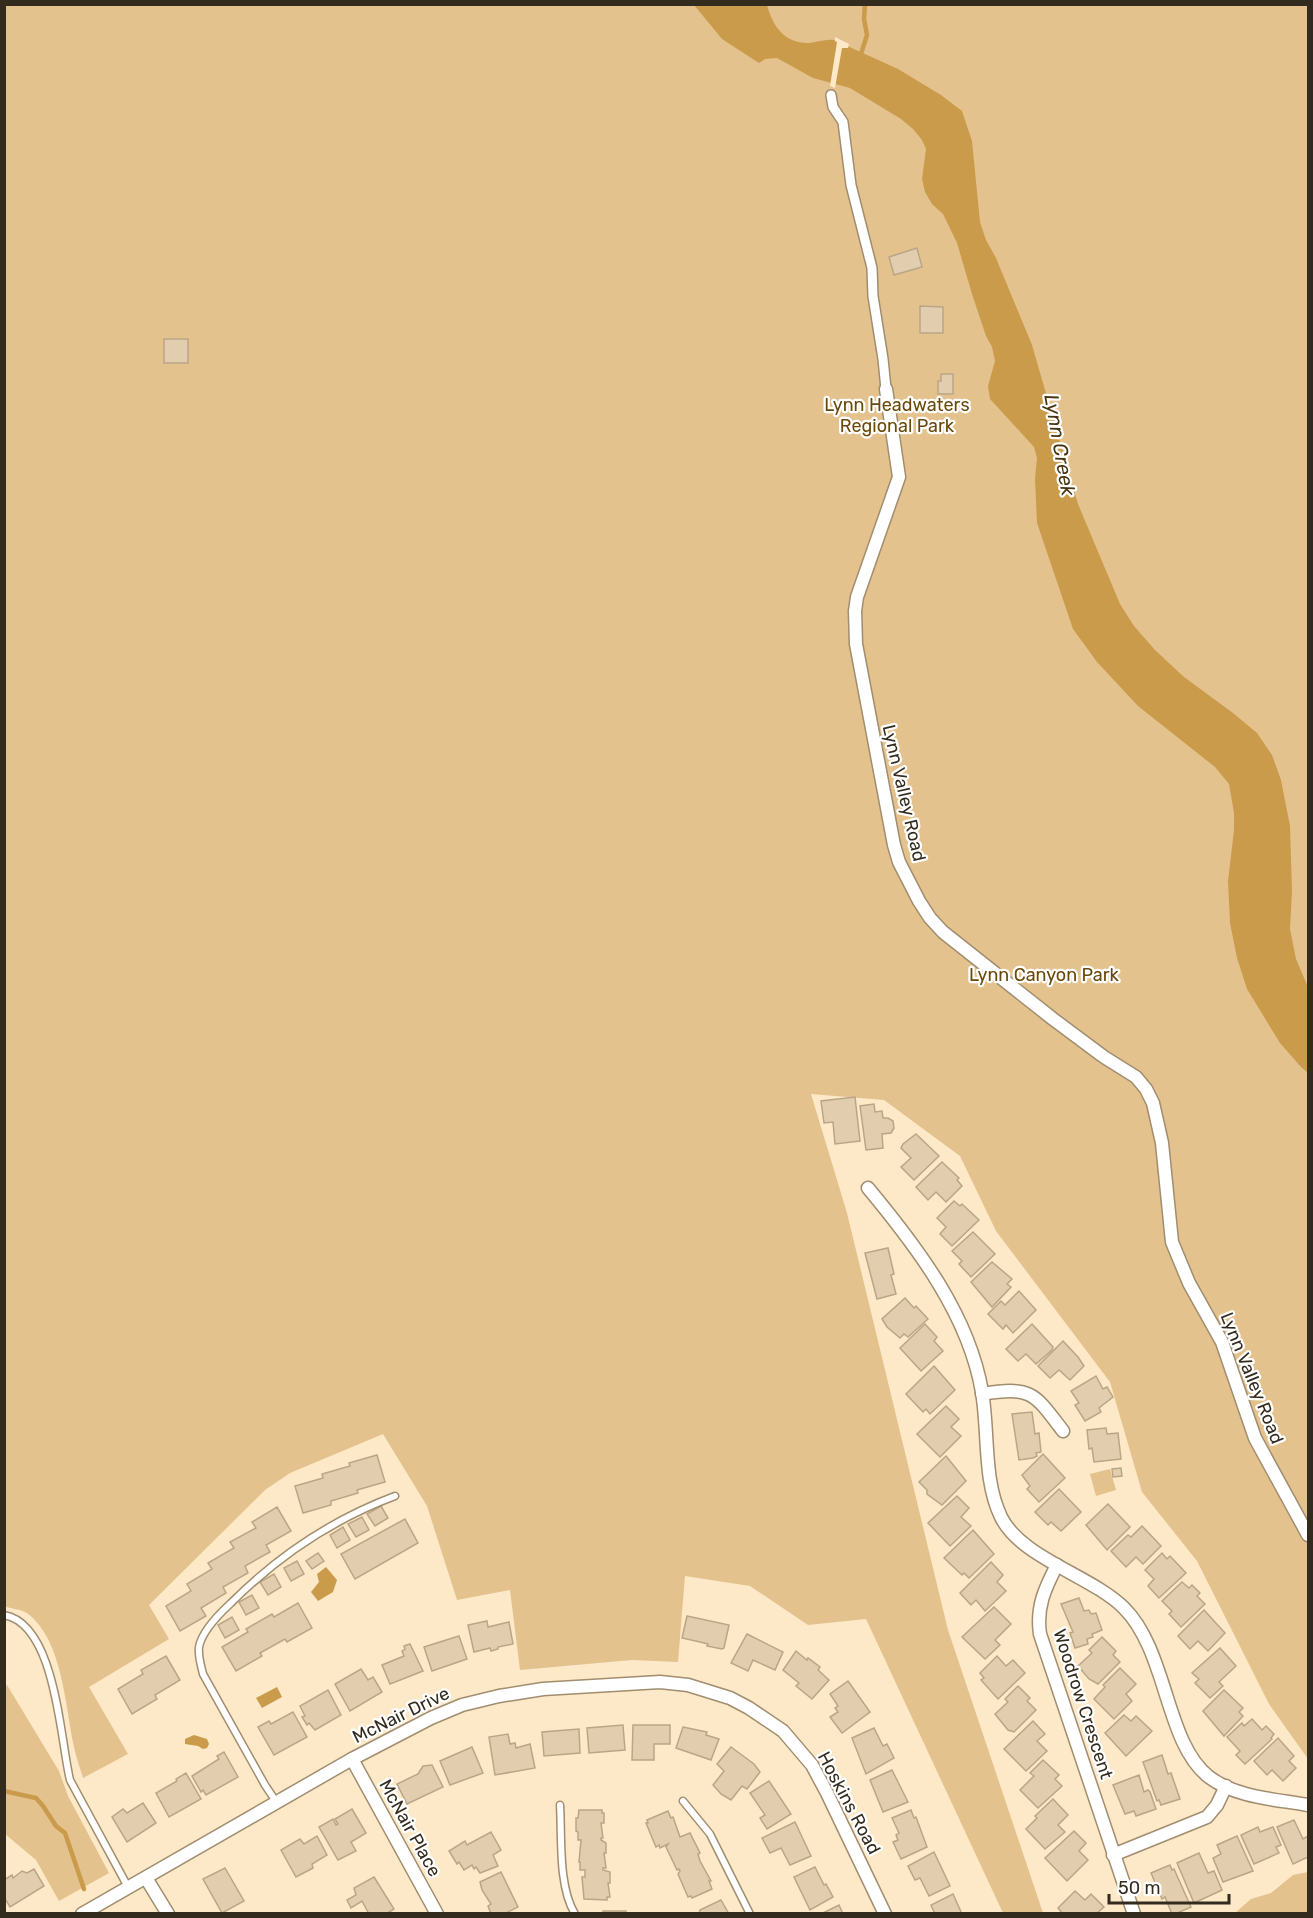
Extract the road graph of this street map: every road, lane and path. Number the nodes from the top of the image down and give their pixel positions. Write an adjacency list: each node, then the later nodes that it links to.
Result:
1 (831, 95): 2 (street)
2 (886, 389): 7 (street, Lynn Valley Road)
3 (868, 1188): 4 (street)
4 (982, 1394): 5 (street); 8 (street)
5 (1063, 1431)
6 (395, 1496): 14 (lane)
7 (1308, 1535)
8 (1057, 1565): 12 (street); 17 (street, Woodrow Crescent)
9 (4, 1616): 19 (lane)
10 (767, 1720): 11 (street, McNair Drive); 25 (street, Hoskins Road)
11 (352, 1759): 14 (street, McNair Drive); 22 (street, McNair Place)
12 (1226, 1786): 16 (street); 17 (street)
13 (683, 1801): 24 (lane)
14 (277, 1803): 18 (street, McNair Drive)
15 (561, 1805): 23 (lane)
16 (1308, 1805)
17 (1113, 1854): 26 (street, Woodrow Crescent)
18 (146, 1878): 19 (street, McNair Drive); 21 (street)
19 (129, 1888): 20 (street, McNair Drive)
20 (82, 1914)
21 (168, 1914)
22 (437, 1914)
23 (575, 1914)
24 (750, 1914)
25 (885, 1914)
26 (1134, 1914)

